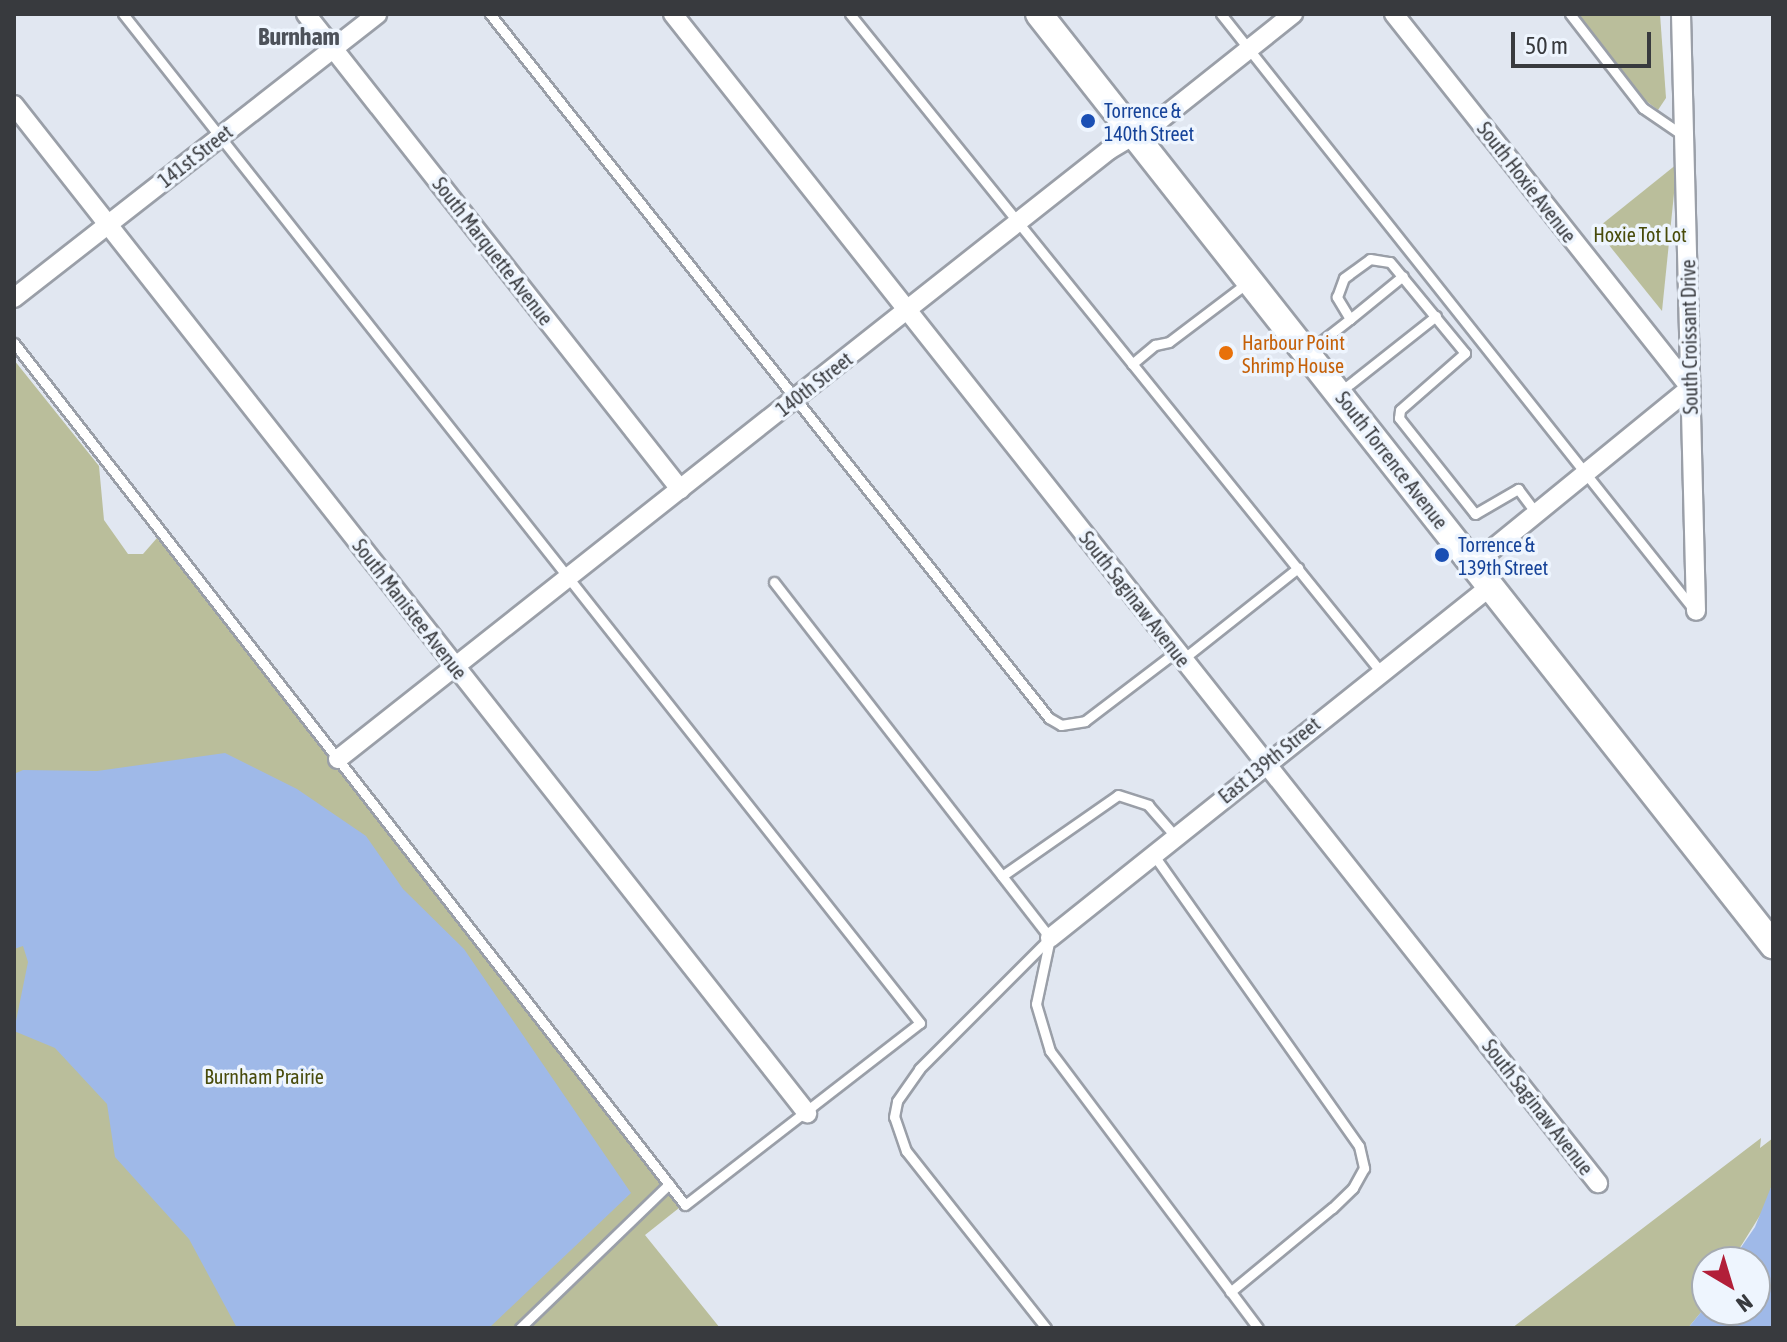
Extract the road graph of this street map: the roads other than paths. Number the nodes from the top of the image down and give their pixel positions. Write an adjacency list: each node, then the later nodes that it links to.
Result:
1 (123, 14): 17 (lane)
2 (306, 14): 13 (street, South Marquette Avenue)
3 (377, 14): 13 (street, 141st Street)
4 (490, 14): 34 (lane)
5 (673, 14): 26 (street, South Saginaw Avenue)
6 (850, 14): 19 (lane)
7 (1221, 14): 14 (lane)
8 (1293, 14): 14 (street, 140th Street)
9 (1394, 14): 32 (street, South Hoxie Avenue)
10 (1570, 14): 18 (lane)
11 (1681, 14): 18 (street, South Croissant Drive)
12 (1042, 15): 16 (main road, South Torrence Avenue)
13 (333, 48): 17 (street, 141st Street); 36 (street, South Marquette Avenue)
14 (1249, 49): 16 (street, 140th Street); 22 (lane)
15 (14, 105): 20 (street, South Manistee Avenue)
16 (1134, 135): 19 (street, 140th Street); 23 (main road, South Torrence Avenue)
17 (220, 137): 20 (street, 141st Street); 40 (lane)
18 (1684, 137): 32 (street, South Croissant Drive)
19 (1017, 223): 26 (street, 140th Street); 31 (lane)
20 (108, 224): 25 (street, 141st Street); 45 (street, South Manistee Avenue)
21 (1403, 276): 24 (lane); 28 (lane); 28 (lane)
22 (1430, 277): 24 (lane); 35 (lane)
23 (1250, 281): 30 (main road, South Torrence Avenue); 31 (lane)
24 (1415, 290): 27 (lane)
25 (14, 298)
26 (907, 310): 34 (street, 140th Street); 44 (street, South Saginaw Avenue)
27 (1436, 316): 33 (lane); 37 (lane)
28 (1350, 319): 30 (lane)
29 (14, 343): 47 (lane)
30 (1306, 353): 33 (main road, South Torrence Avenue)
31 (1132, 364): 39 (lane)
32 (1690, 388): 35 (street); 43 (street, South Croissant Drive)
33 (1338, 393): 38 (main road, South Torrence Avenue)
34 (794, 399): 36 (street, 140th Street); 44 (lane)
35 (1586, 473): 37 (street); 43 (lane)
36 (680, 489): 40 (street, 140th Street)
37 (1536, 513): 38 (street)
38 (1474, 564): 42 (main road, South Torrence Avenue)
39 (1298, 568): 44 (lane); 46 (lane)
40 (568, 578): 45 (street, 140th Street); 54 (lane)
41 (774, 582): 51 (lane)
42 (1491, 586): 46 (street, East 139th Street); 53 (main road, South Torrence Avenue)
43 (1696, 611)
44 (1180, 655): 48 (street, South Saginaw Avenue)
45 (455, 667): 47 (street, 140th Street); 54 (street, South Manistee Avenue)
46 (1381, 672): 48 (street, East 139th Street)
47 (338, 759): 56 (lane)
48 (1265, 763): 49 (street, East 139th Street); 55 (street, South Saginaw Avenue)
49 (1175, 836): 50 (street, East 139th Street); 51 (lane)
50 (1153, 854): 52 (street, East 139th Street); 57 (lane)
51 (1002, 876): 52 (lane)
52 (1050, 938): 57 (lane); 59 (lane)
53 (1773, 945)
54 (807, 1113): 56 (lane)
55 (1598, 1183)
56 (669, 1184): 58 (lane)
57 (1230, 1292): 60 (lane)
58 (520, 1328)
59 (1046, 1328)
60 (1258, 1328)

